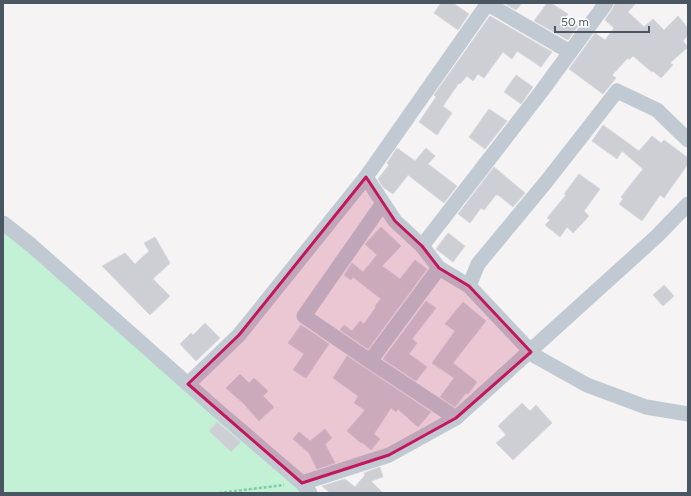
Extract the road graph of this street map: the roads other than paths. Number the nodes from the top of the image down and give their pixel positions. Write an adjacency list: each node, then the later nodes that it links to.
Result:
1 (606, 3): 3 (street)
2 (488, 4): 3 (street); 5 (street)
3 (570, 52): 9 (street)
4 (688, 140): 11 (street)
5 (366, 177): 6 (street); 14 (street)
6 (384, 203): 9 (street); 13 (street)
7 (688, 204): 12 (street)
8 (3, 223): 14 (street)
9 (422, 246): 10 (street)
10 (439, 268): 11 (street); 13 (street)
11 (469, 286): 12 (street)
12 (531, 352): 15 (street); 16 (street)
13 (370, 361): 16 (street)
14 (188, 384): 17 (street)
15 (688, 414)
16 (456, 418): 17 (street)
17 (306, 488)

